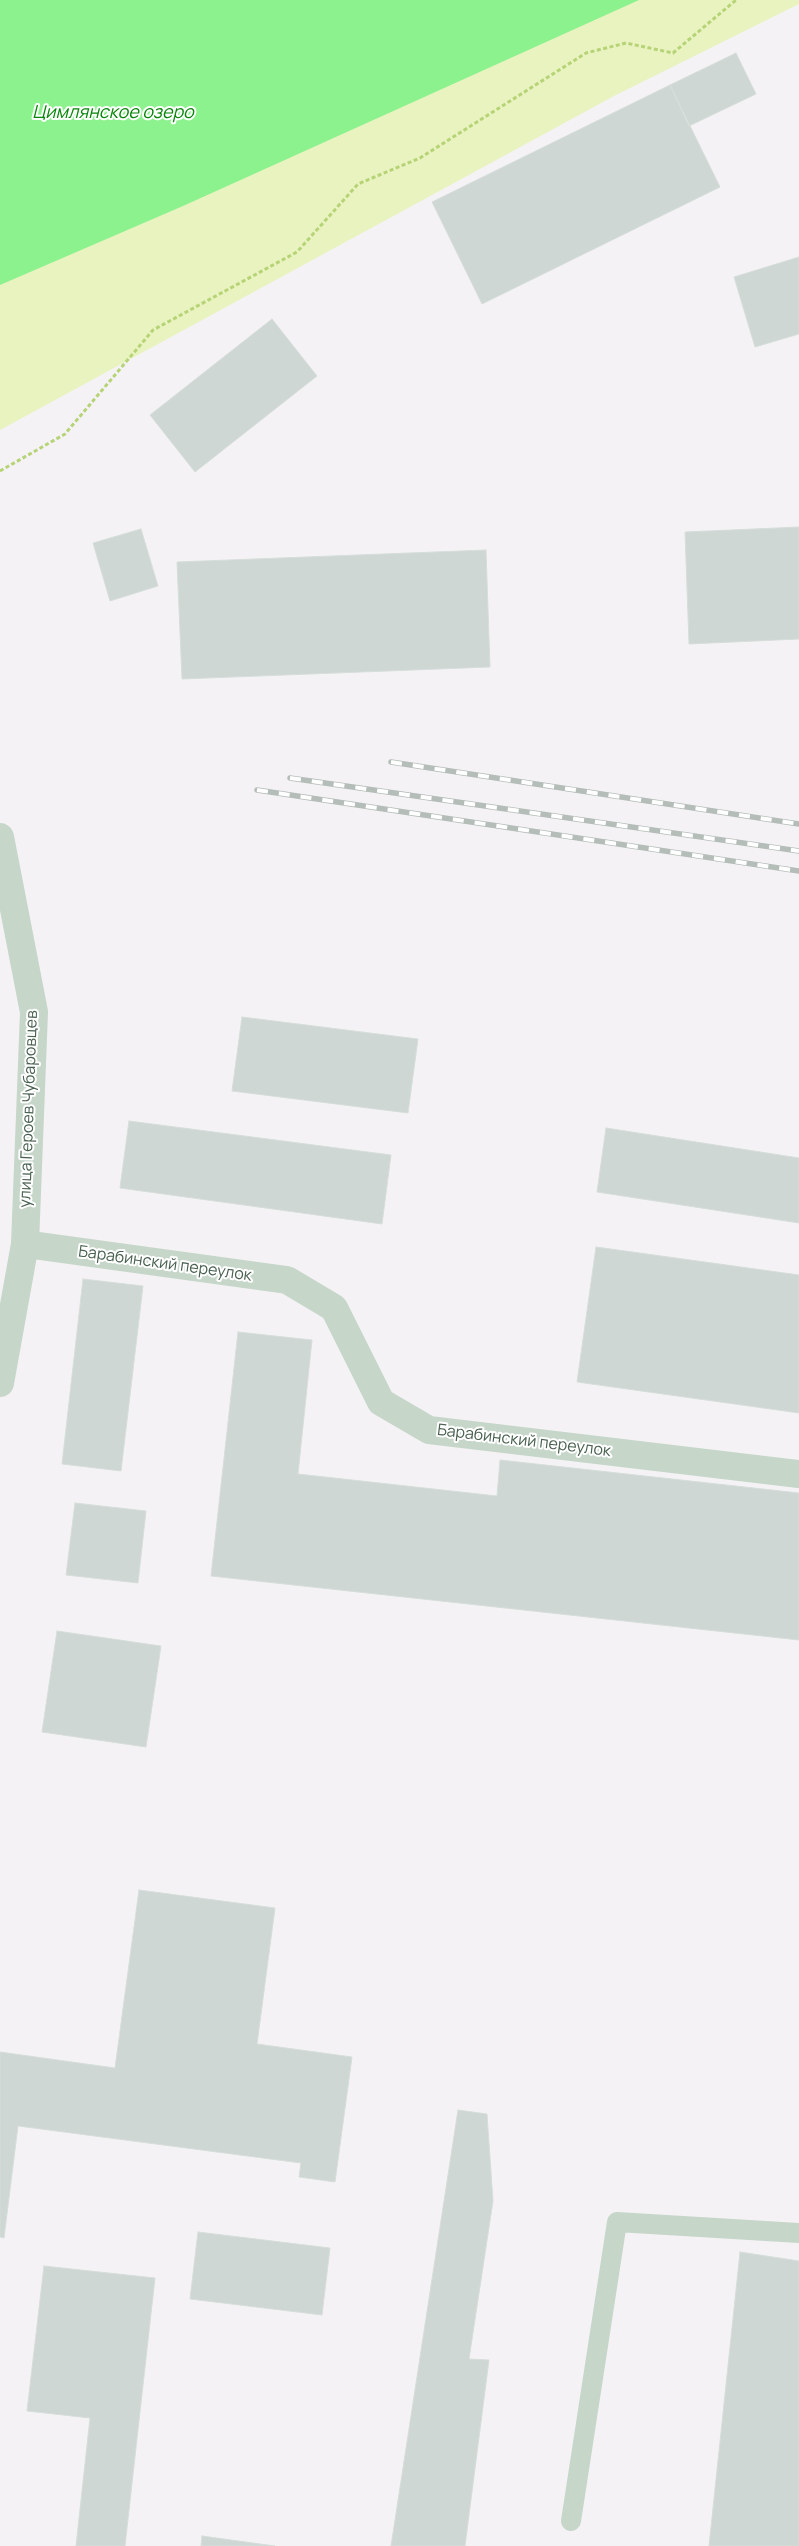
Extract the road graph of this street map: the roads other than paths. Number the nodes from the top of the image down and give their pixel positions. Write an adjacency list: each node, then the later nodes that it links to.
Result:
1 (0, 836): 2 (street, улица Героев Чубаровцев)
2 (25, 1244): 3 (street, улица Героев Чубаровцев); 4 (street, Барабинский переулок)
3 (0, 1383)
4 (799, 1474)
5 (799, 2233): 6 (lane)
6 (571, 2521)

